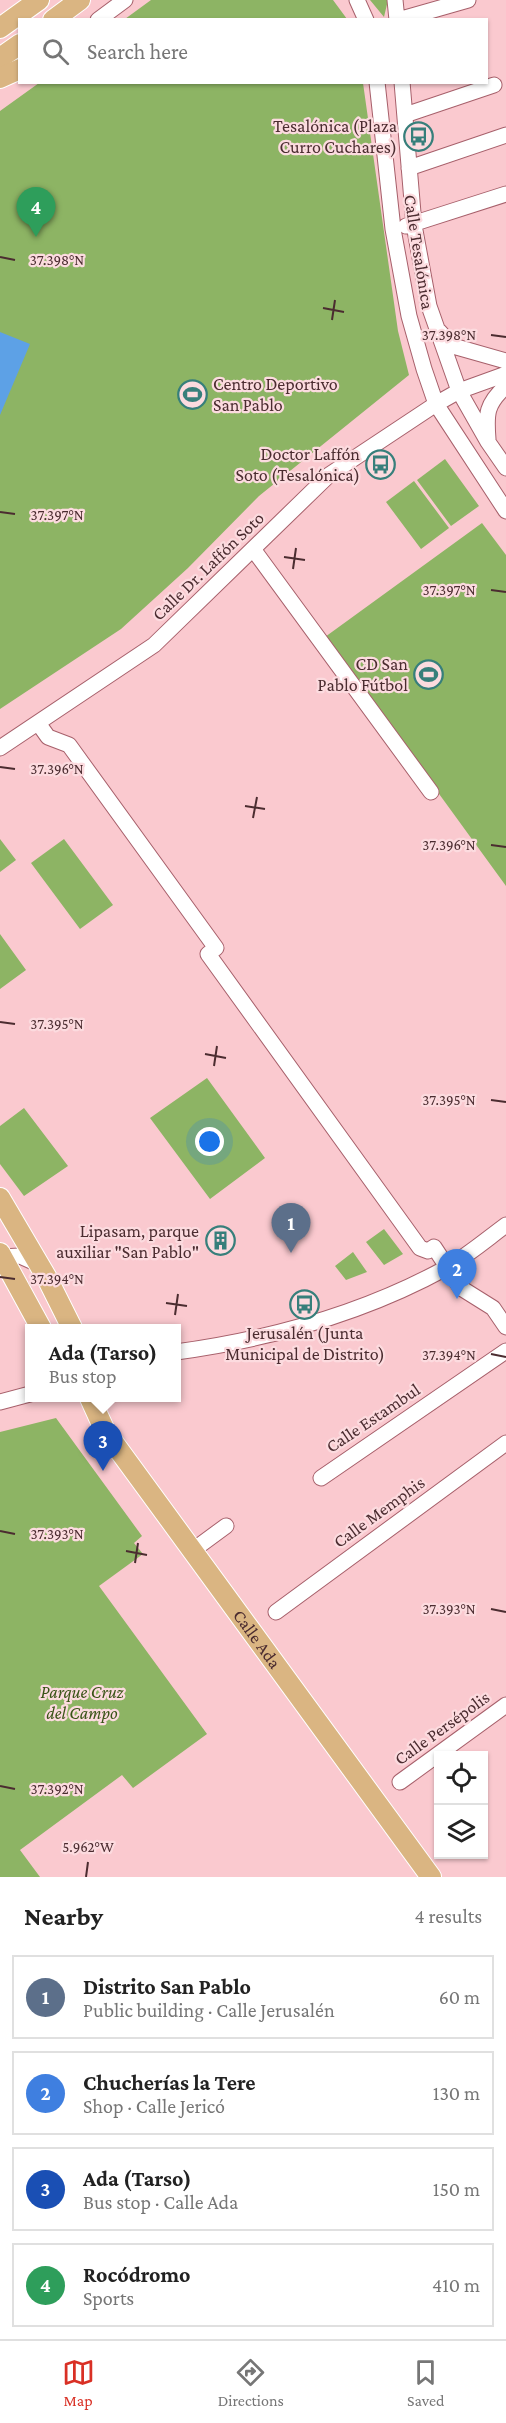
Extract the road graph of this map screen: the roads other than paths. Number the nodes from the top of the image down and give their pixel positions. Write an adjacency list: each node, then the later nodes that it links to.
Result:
1 (39, 0): 12 (main road)
2 (80, 0): 7 (main road)
3 (125, 0): 8 (street)
4 (357, 0): 9 (street)
5 (395, 0): 10 (street)
6 (468, 0): 11 (street)
7 (56, 18)
8 (101, 18)
9 (365, 18)
10 (397, 18)
11 (404, 18)
12 (0, 28)
13 (18, 45): 14 (main road)
14 (0, 58)
15 (18, 70): 17 (main road)
16 (18, 76): 21 (street)
17 (0, 78)
18 (377, 84): 27 (street, Calle Tesalónica)
19 (402, 84): 22 (street, Calle Tesalónica)
20 (494, 85): 22 (street)
21 (0, 89)
22 (405, 115): 24 (street, Calle Tesalónica)
23 (506, 135): 24 (street)
24 (409, 168): 26 (street, Calle Tesalónica)
25 (506, 194): 26 (street)
26 (414, 225): 27 (street); 28 (street, Calle Tesalónica)
27 (393, 229): 33 (street, Calle Tesalónica)
28 (437, 329): 29 (street); 32 (street, Calle Tesalónica)
29 (506, 361)
30 (506, 374): 32 (street, Calle Dr. Laffón Soto)
31 (506, 386): 34 (street)
32 (459, 391): 33 (street, Calle Dr. Laffón Soto); 34 (street, Calle Tesalónica)
33 (436, 404): 36 (street, Calle Tesalónica); 37 (street, Calle Dr. Laffón Soto)
34 (488, 442): 35 (street, Calle Tesalónica)
35 (506, 468)
36 (506, 511)
37 (253, 549): 38 (street, Calle Dr. Laffón Soto); 40 (street)
38 (38, 723): 39 (street, Calle Dr. Laffón Soto); 45 (street)
39 (0, 748)
40 (431, 792)
41 (0, 1198): 44 (main road)
42 (506, 1225): 45 (street)
43 (0, 1255): 44 (street); 46 (main road)
44 (40, 1265): 47 (main road)
45 (448, 1267): 48 (street); 49 (street)
46 (38, 1324)
47 (70, 1324)
48 (506, 1327)
49 (181, 1351)
50 (506, 1351): 55 (street, Calle Estambul)
51 (25, 1395): 52 (street)
52 (0, 1402)
53 (92, 1402): 57 (main road, Calle Ada)
54 (506, 1443): 58 (street, Calle Memphis)
55 (321, 1478)
56 (226, 1526): 57 (street)
57 (192, 1551): 61 (main road, Calle Ada)
58 (276, 1612)
59 (506, 1705): 60 (street, Calle Persépolis)
60 (400, 1782)
61 (431, 1877)

